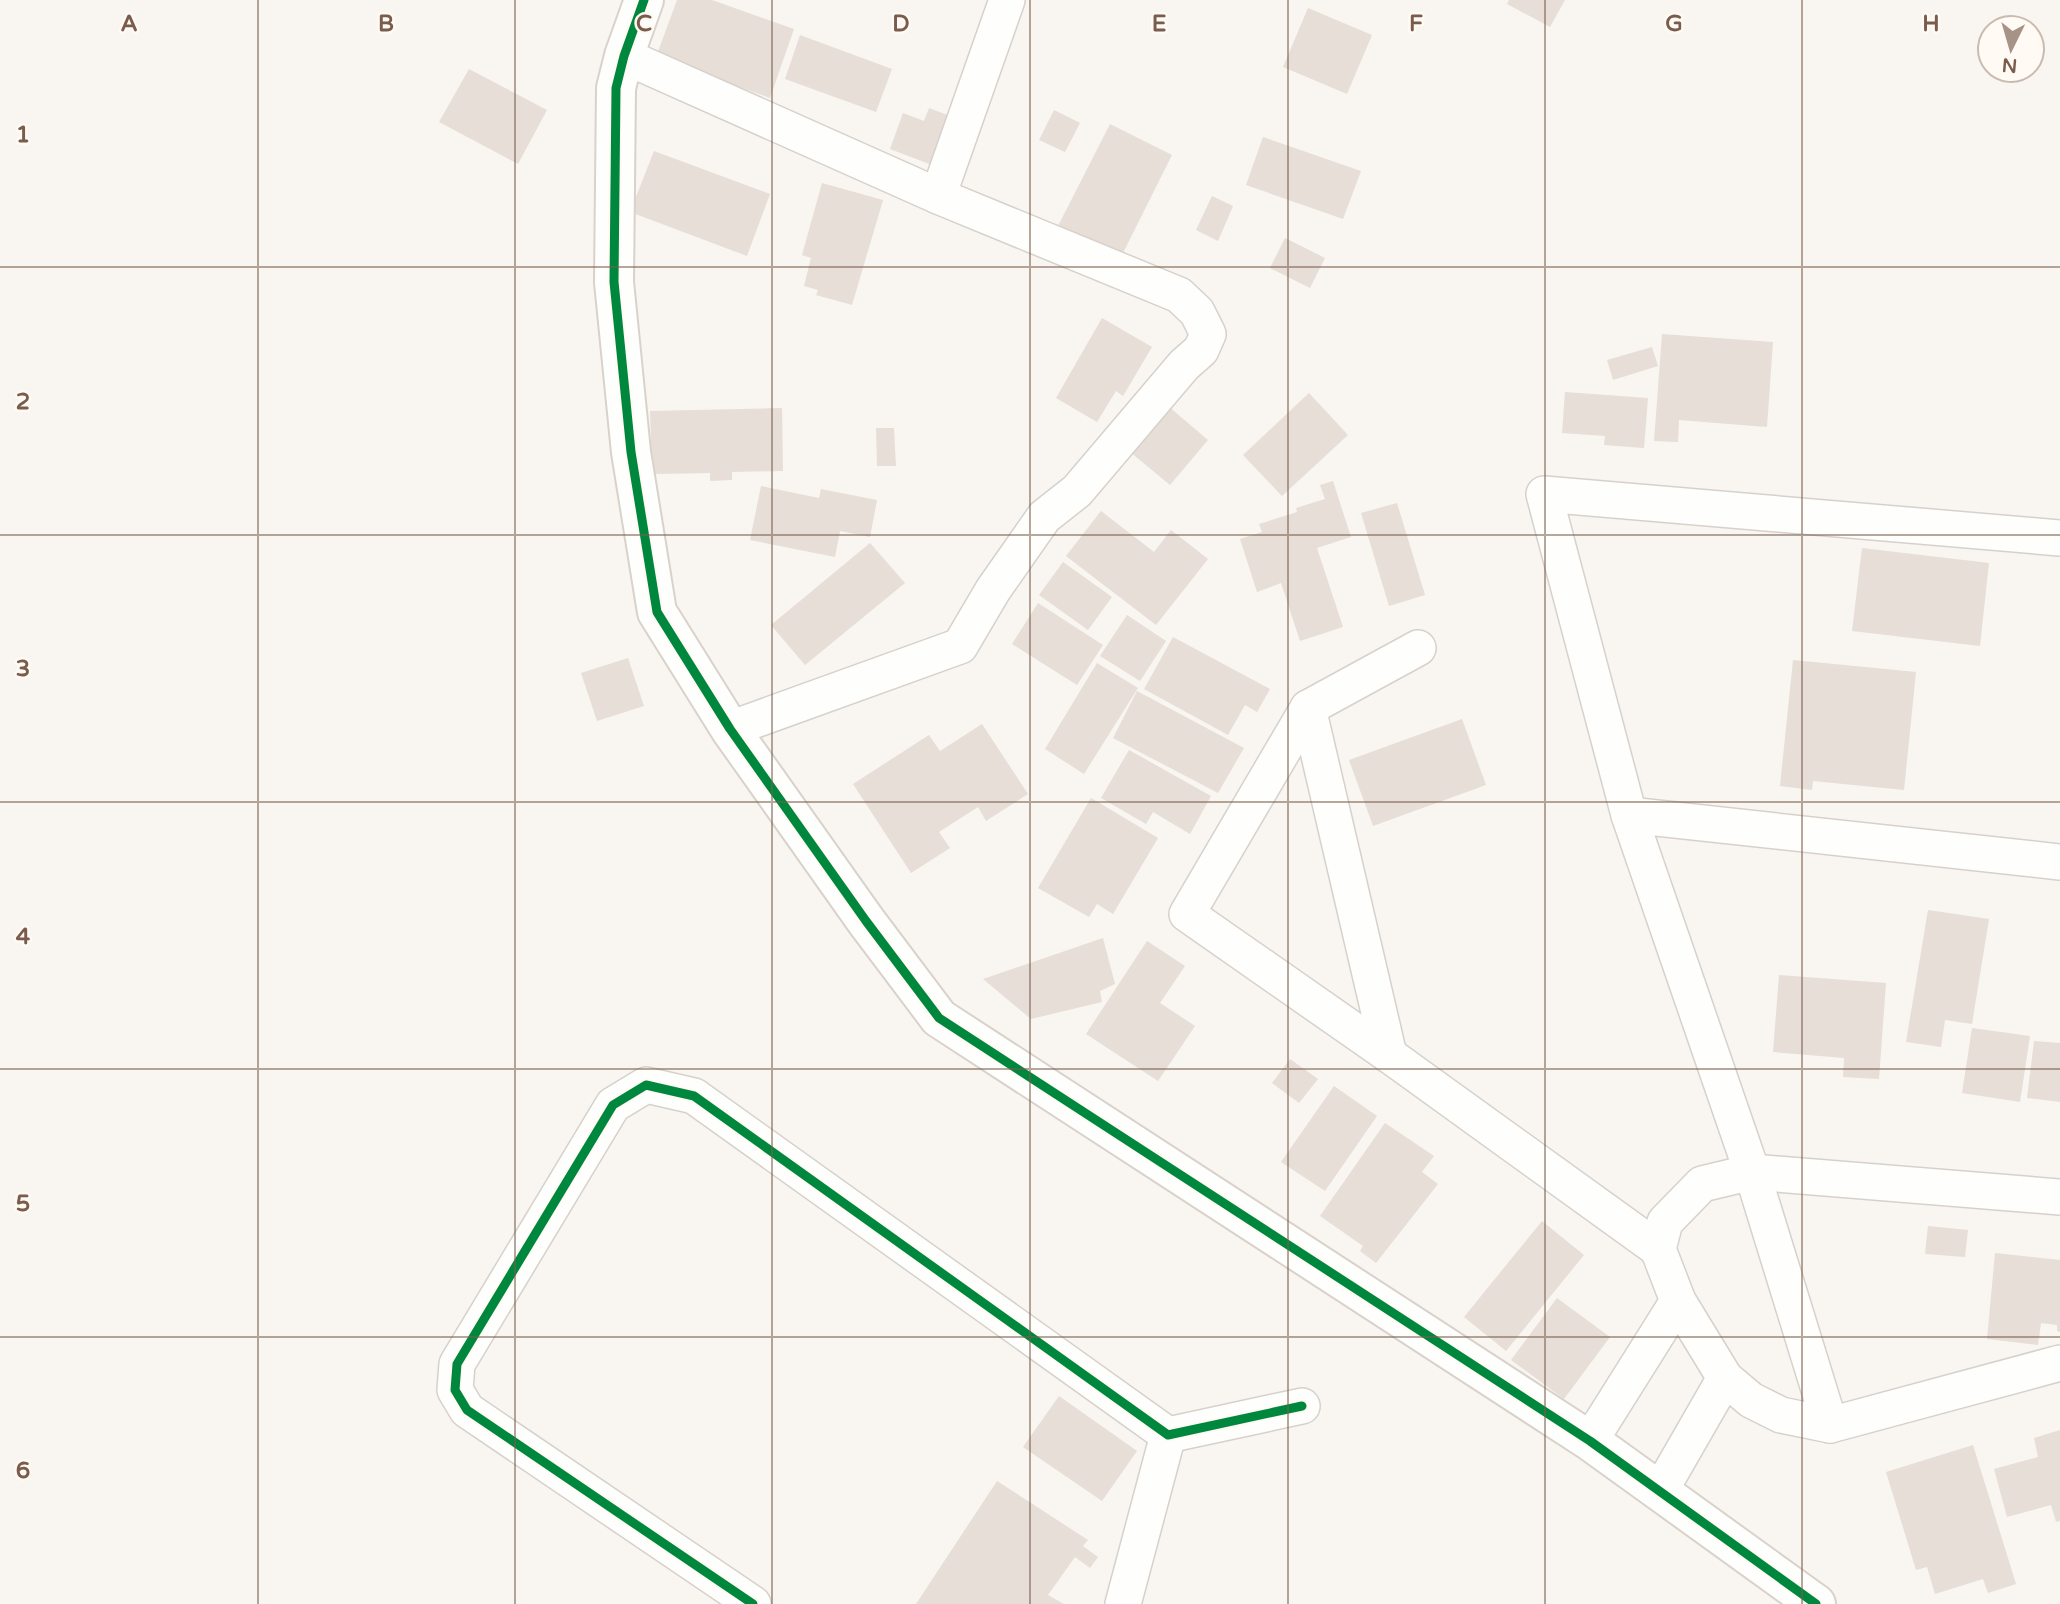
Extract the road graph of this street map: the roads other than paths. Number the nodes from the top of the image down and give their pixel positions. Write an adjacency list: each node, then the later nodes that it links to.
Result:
1 (644, 0): 3 (street)
2 (1007, 0): 4 (street)
3 (624, 56): 4 (street); 8 (street)
4 (938, 196): 8 (street)
5 (2060, 538): 9 (street)
6 (1418, 648): 7 (street)
7 (1308, 708): 11 (street); 11 (street)
8 (730, 729): 21 (street)
9 (1629, 815): 10 (street); 12 (street)
10 (2060, 862)
11 (1389, 1055): 14 (street)
12 (1752, 1172): 13 (street); 14 (street); 19 (street)
13 (2060, 1197)
14 (1658, 1249): 15 (street)
15 (1678, 1301): 17 (street); 21 (street)
16 (2060, 1363): 19 (street)
17 (1725, 1378): 19 (street); 22 (street)
18 (1302, 1406): 20 (street)
19 (1830, 1425)
20 (1168, 1435): 23 (street); 24 (street)
21 (1590, 1441): 22 (street)
22 (1660, 1491): 25 (street)
23 (753, 1604)
24 (1123, 1604)
25 (1816, 1604)

